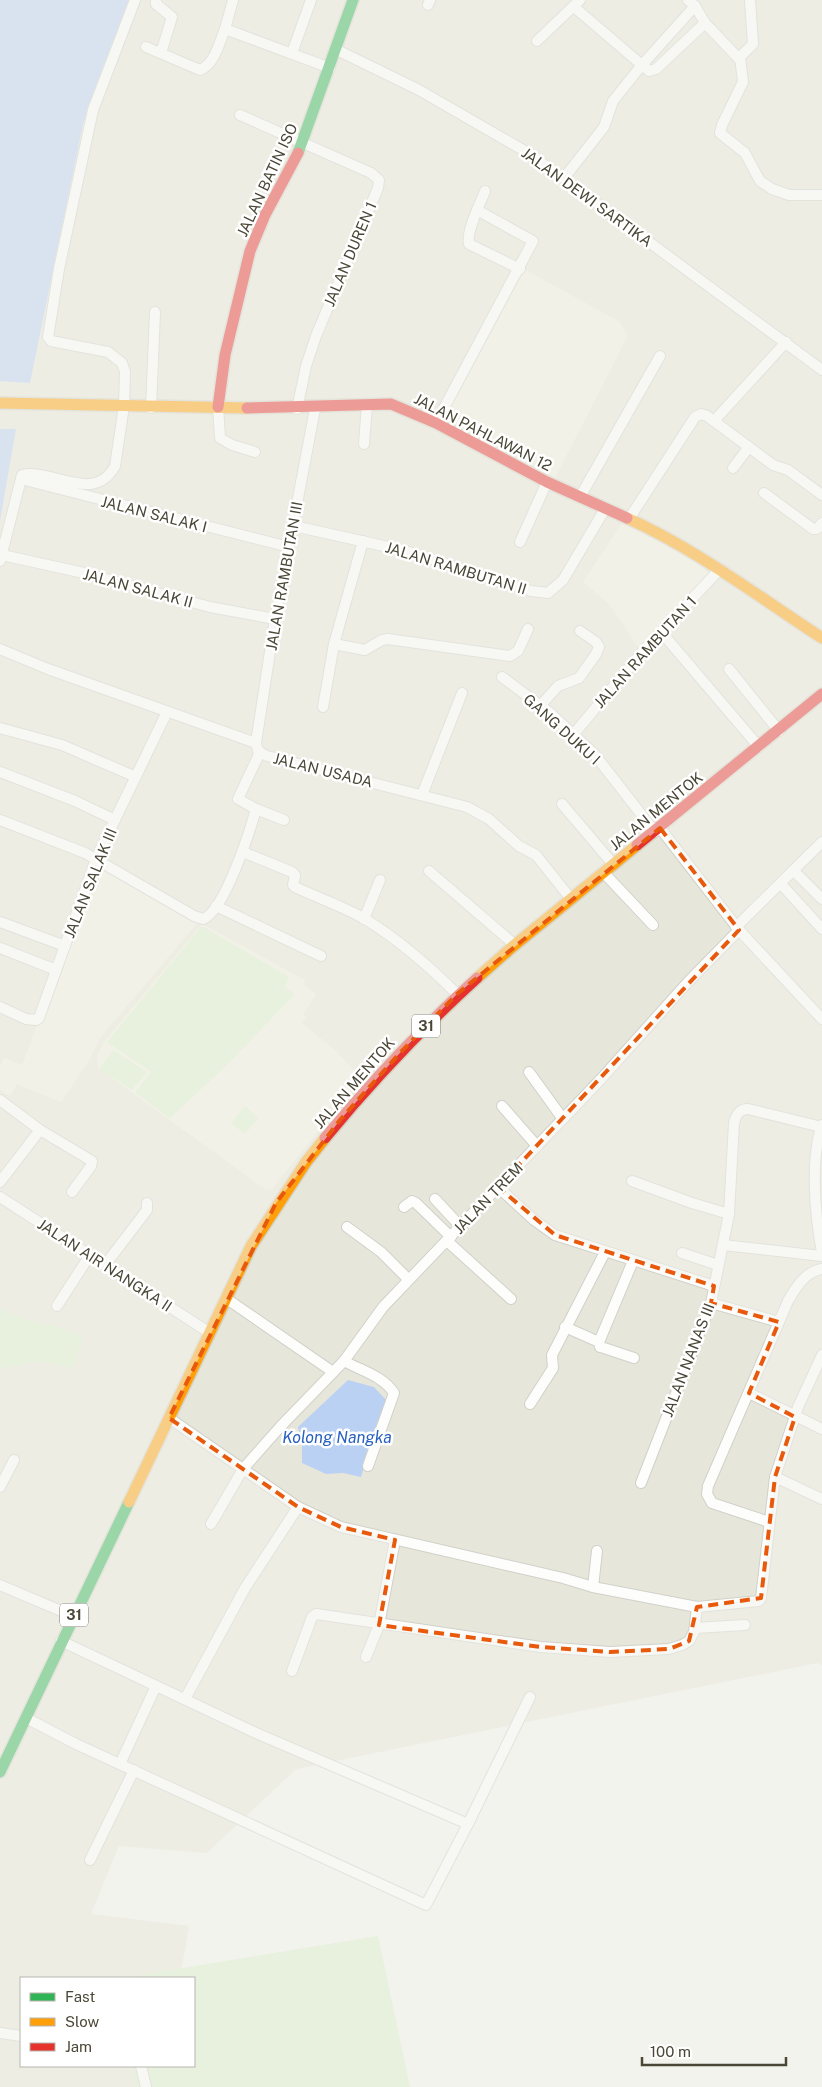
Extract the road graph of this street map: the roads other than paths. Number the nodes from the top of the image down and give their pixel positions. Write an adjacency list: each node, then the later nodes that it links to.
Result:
1 (135, 0): 32 (street)
2 (156, 0): 14 (street)
3 (233, 0): 10 (street)
4 (311, 0): 15 (street)
5 (353, 0): 13 (main road, JALAN BATIN ISO)
6 (750, 0): 16 (street)
7 (692, 3): 9 (street); 17 (street)
8 (577, 4): 11 (street); 17 (street)
9 (705, 23): 16 (street); 17 (street)
10 (225, 29): 14 (street); 15 (street)
11 (538, 41)
12 (146, 47): 14 (street)
13 (337, 50): 18 (main road, JALAN BATIN ISO); 21 (street, JALAN DEWI SARTIKA)
14 (161, 53)
15 (292, 53): 18 (street)
16 (740, 60): 23 (street)
17 (641, 66): 21 (street)
18 (330, 68): 20 (main road, JALAN BATIN ISO)
19 (240, 115): 20 (street, JALAN DUREN 1)
20 (303, 144): 33 (main road, JALAN BATIN ISO); 35 (street, JALAN DUREN 1)
21 (564, 178): 27 (street, JALAN DEWI SARTIKA)
22 (485, 191): 24 (street)
23 (822, 194)
24 (477, 210): 25 (street); 25 (street)
25 (520, 269): 38 (street)
26 (155, 312): 34 (street)
27 (786, 342): 29 (street, JALAN DEWI SARTIKA); 37 (street)
28 (660, 356): 47 (street)
29 (822, 370)
30 (0, 403): 32 (main road, JALAN PAHLAWAN 12)
31 (367, 404): 36 (main road, JALAN PAHLAWAN 12); 38 (main road, JALAN PAHLAWAN 12); 39 (street)
32 (124, 406): 34 (main road, JALAN PAHLAWAN 12); 43 (street)
33 (218, 407): 34 (main road, JALAN PAHLAWAN 12); 35 (main road, JALAN PAHLAWAN 12); 41 (street)
34 (151, 408)
35 (298, 409): 36 (main road, JALAN PAHLAWAN 12)
36 (315, 409): 51 (street, JALAN RAMBUTAN III)
37 (714, 421): 40 (street); 49 (street)
38 (436, 423): 44 (main road, JALAN PAHLAWAN 12)
39 (364, 444)
40 (748, 447): 42 (street); 46 (street)
41 (255, 452)
42 (733, 468)
43 (20, 479): 54 (street, JALAN SALAK I); 55 (street)
44 (547, 482): 47 (main road, JALAN PAHLAWAN 12); 53 (street)
45 (764, 493): 50 (street)
46 (822, 495)
47 (580, 497): 48 (main road, JALAN PAHLAWAN 12)
48 (605, 509): 49 (main road, JALAN PAHLAWAN 12); 52 (street, JALAN RAMBUTAN II)
49 (629, 519): 56 (main road, JALAN PAHLAWAN 12)
50 (822, 523)
51 (294, 526): 52 (street, JALAN RAMBUTAN II); 54 (street, JALAN RAMBUTAN III)
52 (363, 541): 62 (street)
53 (520, 542)
54 (290, 547): 57 (street, JALAN RAMBUTAN III)
55 (1, 558): 57 (street, JALAN SALAK II)
56 (719, 570): 60 (main road, JALAN PAHLAWAN 12); 73 (street, JALAN RAMBUTAN 1)
57 (274, 619): 75 (street, JALAN RAMBUTAN III)
58 (528, 629): 62 (street)
59 (580, 631): 68 (street)
60 (822, 638)
61 (668, 640): 74 (street)
62 (334, 644): 69 (street)
63 (0, 649): 70 (street, JALAN USADA)
64 (728, 669): 72 (street)
65 (502, 677): 68 (street, GANG DUKU I)
66 (462, 693): 78 (street)
67 (822, 694): 72 (main road, JALAN MENTOK / 31)
68 (540, 706): 73 (street, GANG DUKU I)
69 (323, 707)
70 (167, 712): 75 (street, JALAN USADA); 77 (street, JALAN SALAK III)
71 (0, 728): 77 (street)
72 (779, 731): 74 (main road, JALAN MENTOK / 31)
73 (573, 735): 84 (street, GANG DUKU I)
74 (760, 747): 84 (main road, JALAN MENTOK / 31)
75 (258, 748): 78 (street, JALAN USADA); 80 (street, JALAN RAMBUTAN III)
76 (0, 772): 82 (street)
77 (136, 777): 82 (street, JALAN SALAK III)
78 (422, 795): 94 (street, JALAN USADA)
79 (562, 804): 88 (street)
80 (256, 809): 83 (street); 86 (street)
81 (0, 820): 87 (street)
82 (115, 820): 87 (street, JALAN SALAK III)
83 (284, 820)
84 (658, 830): 88 (main road, JALAN MENTOK / 31); 100 (street, GANG DUKU I)
85 (822, 842): 90 (street, JALAN TREM)
86 (243, 852): 96 (street); 97 (street)
87 (96, 859): 96 (street); 103 (street, JALAN SALAK III)
88 (613, 864): 91 (main road, JALAN MENTOK / 31)
89 (429, 870): 102 (street)
90 (794, 871): 93 (street, JALAN TREM); 95 (street)
91 (604, 872): 94 (main road, JALAN MENTOK / 31); 99 (street)
92 (380, 880): 97 (street)
93 (781, 884): 100 (street, JALAN TREM); 101 (street)
94 (572, 899): 102 (main road, JALAN MENTOK / 31)
95 (822, 899)
96 (216, 906): 105 (street)
97 (364, 919): 107 (street)
98 (0, 922): 103 (street)
99 (653, 925)
100 (738, 929): 109 (street, GANG DUKU I); 113 (street, JALAN TREM)
101 (822, 929)
102 (515, 945): 107 (main road, JALAN MENTOK / 31)
103 (65, 946): 106 (street, JALAN SALAK III)
104 (0, 948): 106 (street)
105 (321, 956)
106 (56, 970): 108 (street, JALAN SALAK III)
107 (457, 994): 142 (main road, JALAN MENTOK / 31)
108 (0, 1007)
109 (822, 1019)
110 (528, 1072): 113 (street)
111 (0, 1100): 114 (street)
112 (502, 1106): 116 (street)
113 (563, 1119): 116 (street, JALAN TREM)
114 (40, 1130): 118 (street); 120 (street)
115 (821, 1130): 125 (street, JALAN NANAS III); 128 (street)
116 (537, 1146): 119 (street, JALAN TREM)
117 (632, 1181): 125 (street)
118 (0, 1182)
119 (498, 1187): 127 (street, JALAN TREM); 131 (street)
120 (72, 1192)
121 (0, 1197): 134 (street, JALAN AIR NANGKA II)
122 (435, 1199): 127 (street)
123 (148, 1202): 138 (street)
124 (404, 1207): 129 (street)
125 (729, 1214): 130 (street, JALAN NANAS III)
126 (348, 1227): 140 (street)
127 (461, 1227): 129 (street, JALAN TREM)
128 (820, 1229): 132 (street)
129 (449, 1239): 140 (street, JALAN TREM); 143 (street)
130 (723, 1244): 135 (street); 137 (street, JALAN NANAS III)
131 (605, 1252): 136 (street); 147 (street)
132 (822, 1252)
133 (682, 1253): 137 (street)
134 (90, 1256): 138 (street, JALAN AIR NANGKA II); 145 (street)
135 (822, 1256)
136 (633, 1261): 141 (street); 149 (street)
137 (718, 1265): 141 (street, JALAN NANAS III)
138 (105, 1266): 148 (street, JALAN AIR NANGKA II)
139 (822, 1269): 146 (street)
140 (408, 1279): 152 (street, JALAN TREM)
141 (714, 1286): 144 (street, JALAN NANAS III)
142 (226, 1299): 148 (main road, JALAN MENTOK / 31); 153 (street)
143 (511, 1299)
144 (711, 1303): 146 (street); 163 (street, JALAN NANAS III)
145 (57, 1306)
146 (779, 1322): 154 (street)
147 (565, 1327): 149 (street); 155 (street)
148 (210, 1333): 157 (main road, JALAN MENTOK / 31)
149 (599, 1342): 151 (street)
150 (822, 1355): 156 (street)
151 (634, 1358)
152 (344, 1362): 153 (street, JALAN TREM); 160 (street)
153 (333, 1372): 161 (street, JALAN TREM)
154 (749, 1393): 156 (street); 167 (street)
155 (530, 1404)
156 (795, 1417): 158 (street); 162 (street)
157 (169, 1418): 161 (street); 174 (main road, JALAN MENTOK / 31)
158 (822, 1429)
159 (14, 1460): 164 (street)
160 (368, 1466)
161 (243, 1469): 166 (street); 168 (street, JALAN TREM)
162 (775, 1477): 165 (street); 167 (street)
163 (641, 1483)
164 (0, 1487)
165 (822, 1499)
166 (298, 1507): 169 (street); 183 (street)
167 (769, 1522): 173 (street)
168 (211, 1524)
169 (395, 1540): 172 (street); 175 (street)
170 (597, 1551): 172 (street)
171 (0, 1585): 174 (street)
172 (593, 1587): 173 (street)
173 (697, 1607): 177 (street)
174 (73, 1616): 178 (main road, 31)
175 (379, 1625): 177 (street); 179 (street); 180 (street)
176 (745, 1626): 177 (street)
177 (695, 1628)
178 (61, 1641): 181 (street); 184 (main road, 31)
179 (366, 1657)
180 (292, 1671)
181 (156, 1686): 183 (street); 186 (street)
182 (530, 1697): 189 (street)
183 (185, 1699): 189 (street)
184 (26, 1718): 185 (main road, 31); 186 (street)
185 (5, 1748): 188 (main road, 31)
186 (120, 1764): 187 (street)
187 (134, 1770): 189 (street); 190 (street)
188 (0, 1772)
189 (468, 1824)
190 (90, 1860)
191 (0, 2033): 192 (street)
192 (20, 2036)
193 (141, 2067): 194 (street)
194 (146, 2087)

